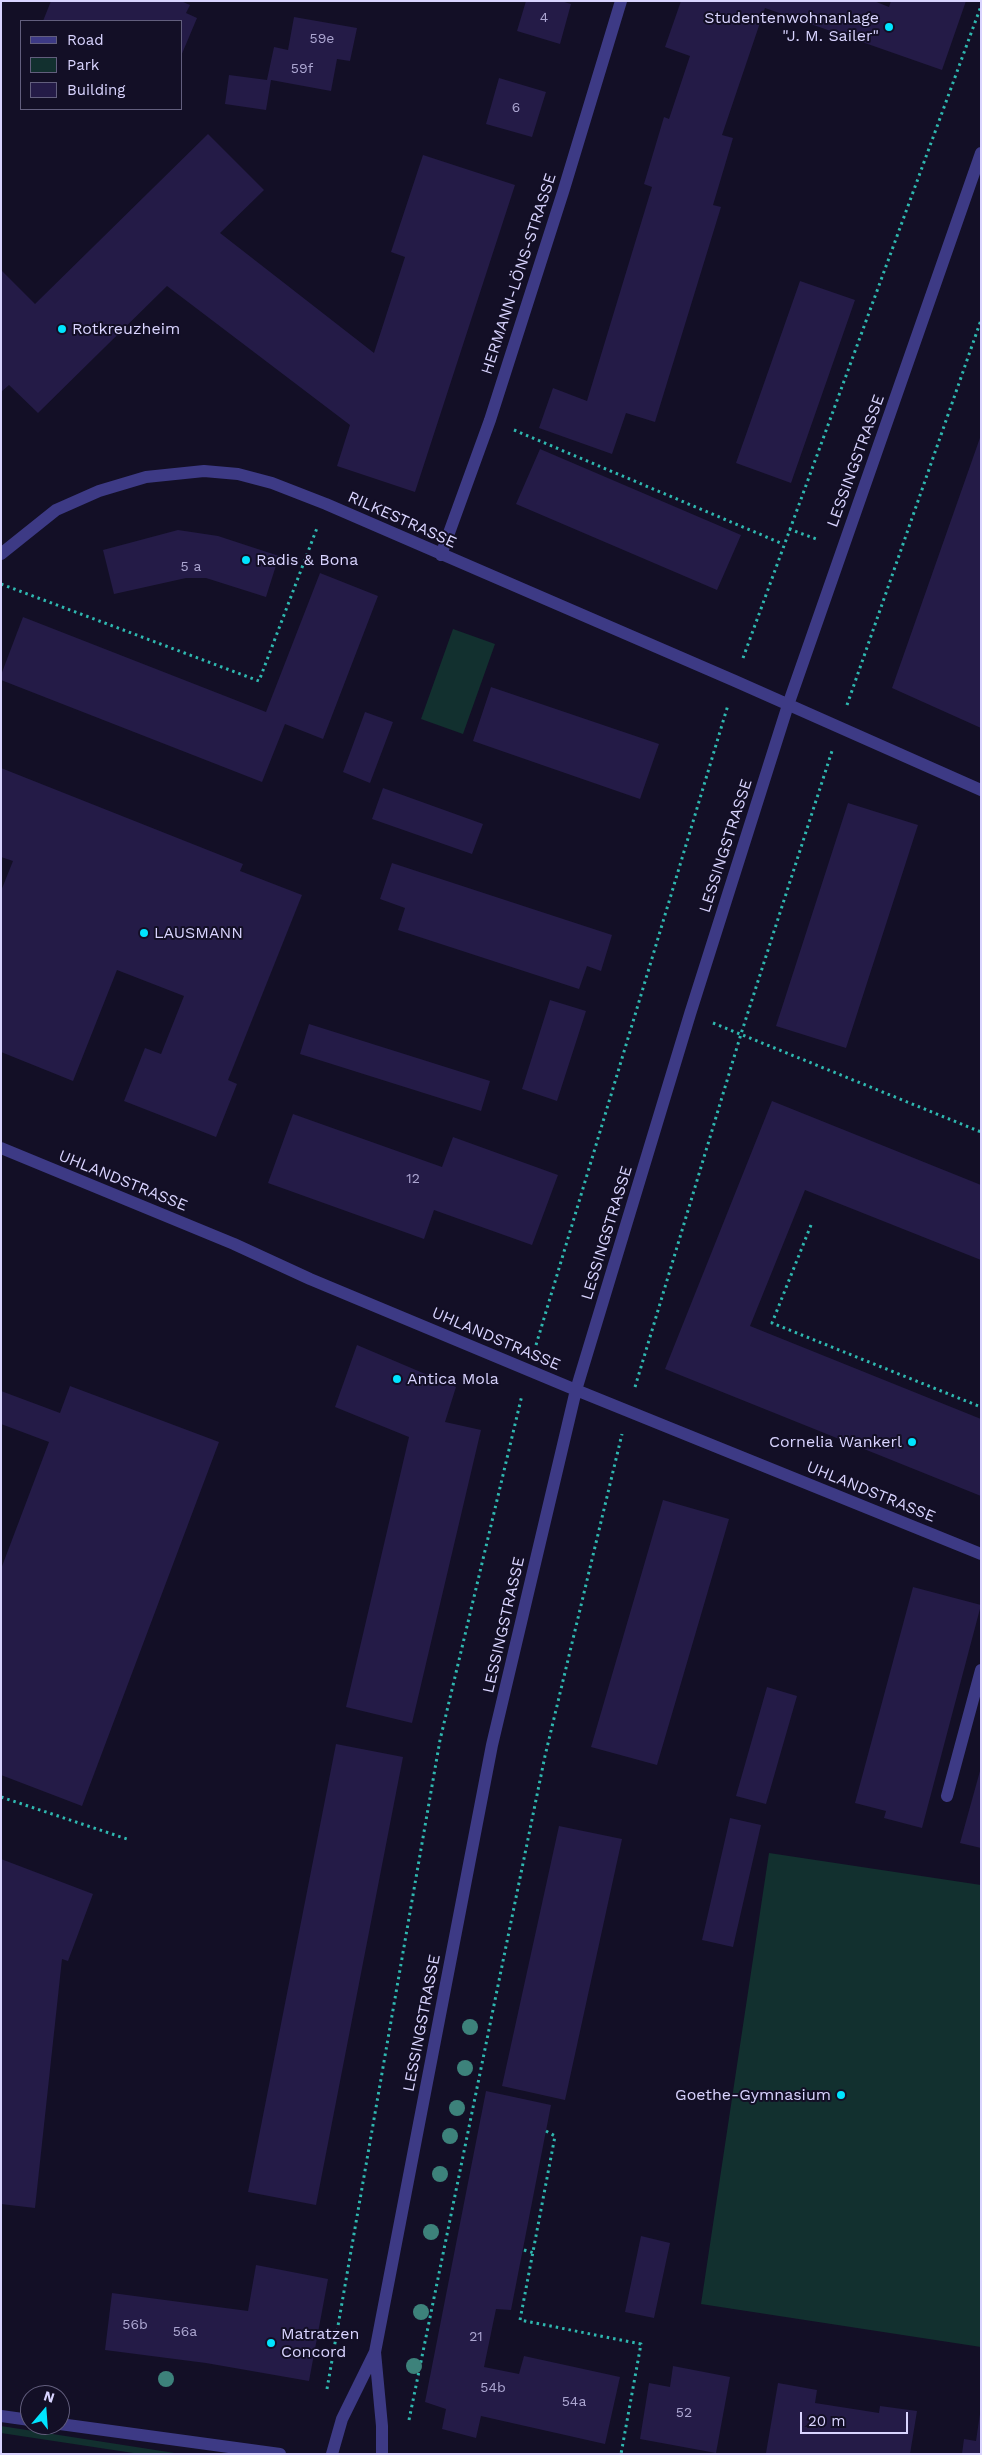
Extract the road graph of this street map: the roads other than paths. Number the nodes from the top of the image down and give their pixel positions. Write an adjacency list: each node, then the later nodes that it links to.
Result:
1 (621, 1): 4 (street, HERMANN-LÖNS-STRASSE)
2 (981, 153): 5 (street, LESSINGSTRASSE)
3 (1, 554): 4 (street, RILKESTRASSE)
4 (442, 555): 5 (street, RILKESTRASSE)
5 (788, 705): 6 (street, RILKESTRASSE); 8 (street, LESSINGSTRASSE)
6 (981, 790)
7 (1, 1148): 8 (street, UHLANDSTRASSE)
8 (576, 1390): 9 (street, UHLANDSTRASSE); 12 (street, LESSINGSTRASSE)
9 (981, 1554)
10 (981, 1670): 11 (street)
11 (947, 1796)
12 (376, 2352): 17 (street, LESSINGSTRASSE); 18 (street, LESSINGSTRASSE)
13 (1, 2416): 14 (street)
14 (20, 2419)
15 (70, 2425): 16 (street)
16 (280, 2454)
17 (332, 2454)
18 (382, 2454)

